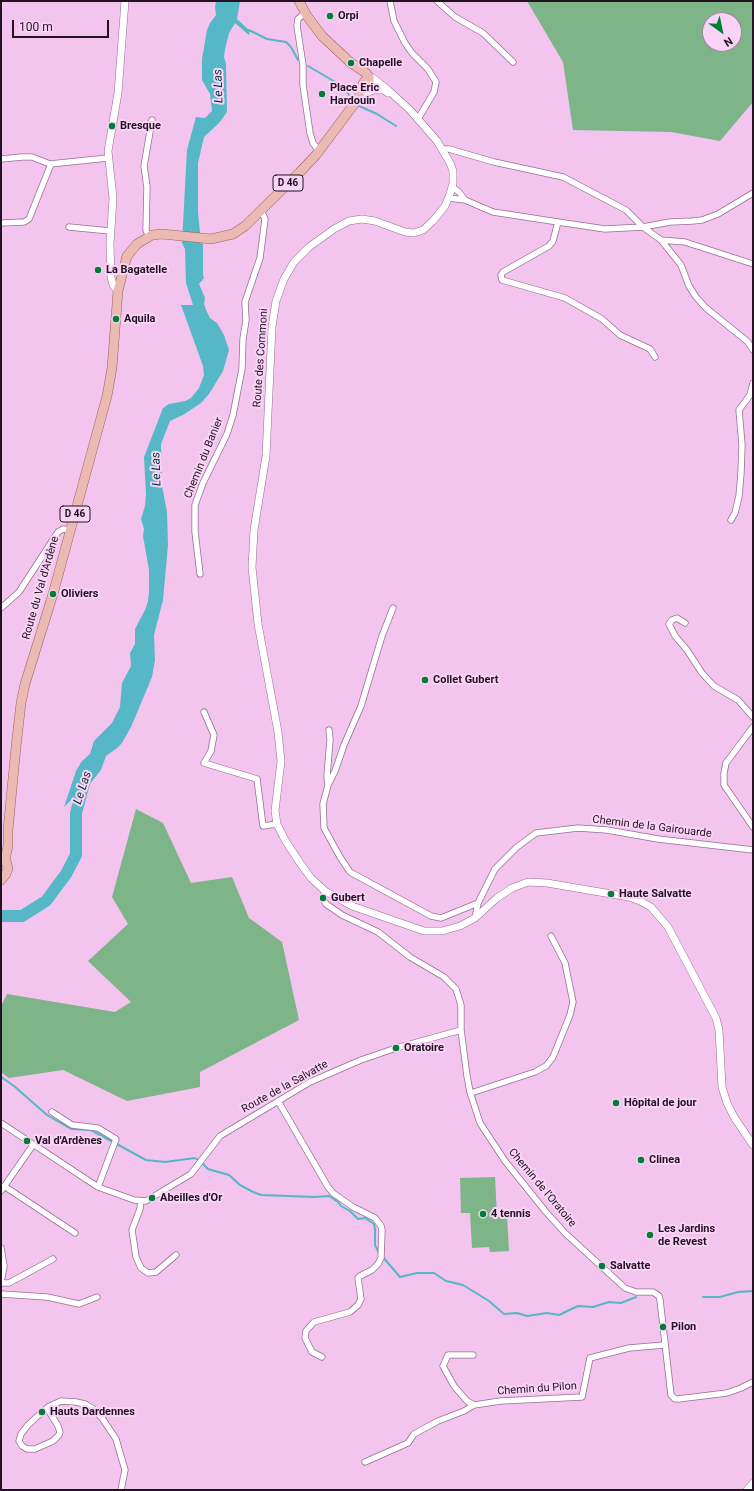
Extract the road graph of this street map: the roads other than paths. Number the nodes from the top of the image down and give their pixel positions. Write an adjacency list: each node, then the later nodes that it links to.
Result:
1 (125, 1): 14 (street)
2 (299, 1): 5 (main road)
3 (390, 1): 10 (street)
4 (437, 1): 6 (street)
5 (305, 13): 7 (main road); 13 (street)
6 (513, 62)
7 (363, 89): 8 (street, Route des Commoni); 8 (street); 9 (street, Route des Commoni); 13 (main road, D 46)
8 (384, 90): 9 (street, Route des Commoni)
9 (400, 101): 10 (street, Route des Commoni)
10 (418, 119): 12 (street, Route des Commoni)
11 (152, 120): 27 (street)
12 (442, 149): 17 (street, Route des Commoni); 25 (street)
13 (319, 151): 21 (main road, D 46)
14 (108, 158): 16 (street); 26 (street)
15 (1, 159): 16 (street)
16 (51, 164): 23 (street)
17 (452, 187): 19 (street, Route des Commoni); 20 (street)
18 (753, 192): 25 (street)
19 (448, 198): 20 (street); 45 (street, Route des Commoni)
20 (465, 200): 22 (street)
21 (261, 210): 27 (main road, D 46); 36 (street, Chemin du Banier)
22 (558, 222): 25 (street); 32 (street)
23 (1, 223)
24 (69, 227): 26 (street)
25 (643, 227): 28 (street)
26 (110, 231): 30 (street)
27 (148, 236): 30 (main road, Route du Val d'Ardène / D 46)
28 (661, 240): 29 (street); 31 (street)
29 (753, 264)
30 (118, 290): 35 (main road, Route du Val d'Ardène / D 46)
31 (753, 350)
32 (655, 357)
33 (753, 384): 34 (street)
34 (731, 520)
35 (70, 530): 37 (street); 47 (main road, Route du Val d'Ardène / D 46)
36 (200, 574)
37 (1, 608)
38 (393, 608): 44 (street)
39 (685, 623): 41 (street)
40 (204, 712): 45 (street)
41 (753, 716)
42 (753, 727): 46 (street)
43 (329, 730): 44 (street)
44 (328, 785): 53 (street)
45 (276, 824): 52 (street)
46 (753, 827)
47 (8, 830): 48 (main road, Route du Val d'Ardène / D 46); 50 (main road, Route du Val d'Ardène / D 46)
48 (1, 845)
49 (753, 850): 53 (street, Chemin de la Gairouarde)
50 (3, 857): 51 (main road, Route du Val d'Ardène)
51 (1, 880)
52 (325, 891): 54 (street); 56 (street)
53 (478, 903): 54 (street, Chemin de la Gairouarde)
54 (475, 918): 62 (street)
55 (551, 936): 57 (street)
56 (462, 1030): 57 (street, Chemin de l'Oratoire); 58 (street, Route de la Salvatte)
57 (471, 1093): 73 (street, Chemin de l'Oratoire)
58 (278, 1101): 65 (street, Route de la Salvatte); 75 (street)
59 (52, 1112): 63 (street)
60 (1, 1122): 61 (street)
61 (33, 1144): 63 (street); 64 (street)
62 (753, 1145)
63 (98, 1187): 65 (street)
64 (3, 1189): 66 (street)
65 (141, 1202): 68 (street)
66 (75, 1233)
67 (1, 1248): 70 (street)
68 (176, 1255)
69 (53, 1259): 70 (street)
70 (1, 1282)
71 (1, 1294): 72 (street)
72 (97, 1297)
73 (664, 1345): 76 (street, Chemin de l'Oratoire); 77 (street, Chemin du Pilon)
74 (473, 1354): 77 (street)
75 (322, 1358)
76 (753, 1382)
77 (474, 1405): 79 (street, Chemin du Pilon)
78 (47, 1408): 78 (street); 81 (street)
79 (365, 1462)
80 (753, 1483): 82 (street)
81 (121, 1490)
82 (747, 1490)

